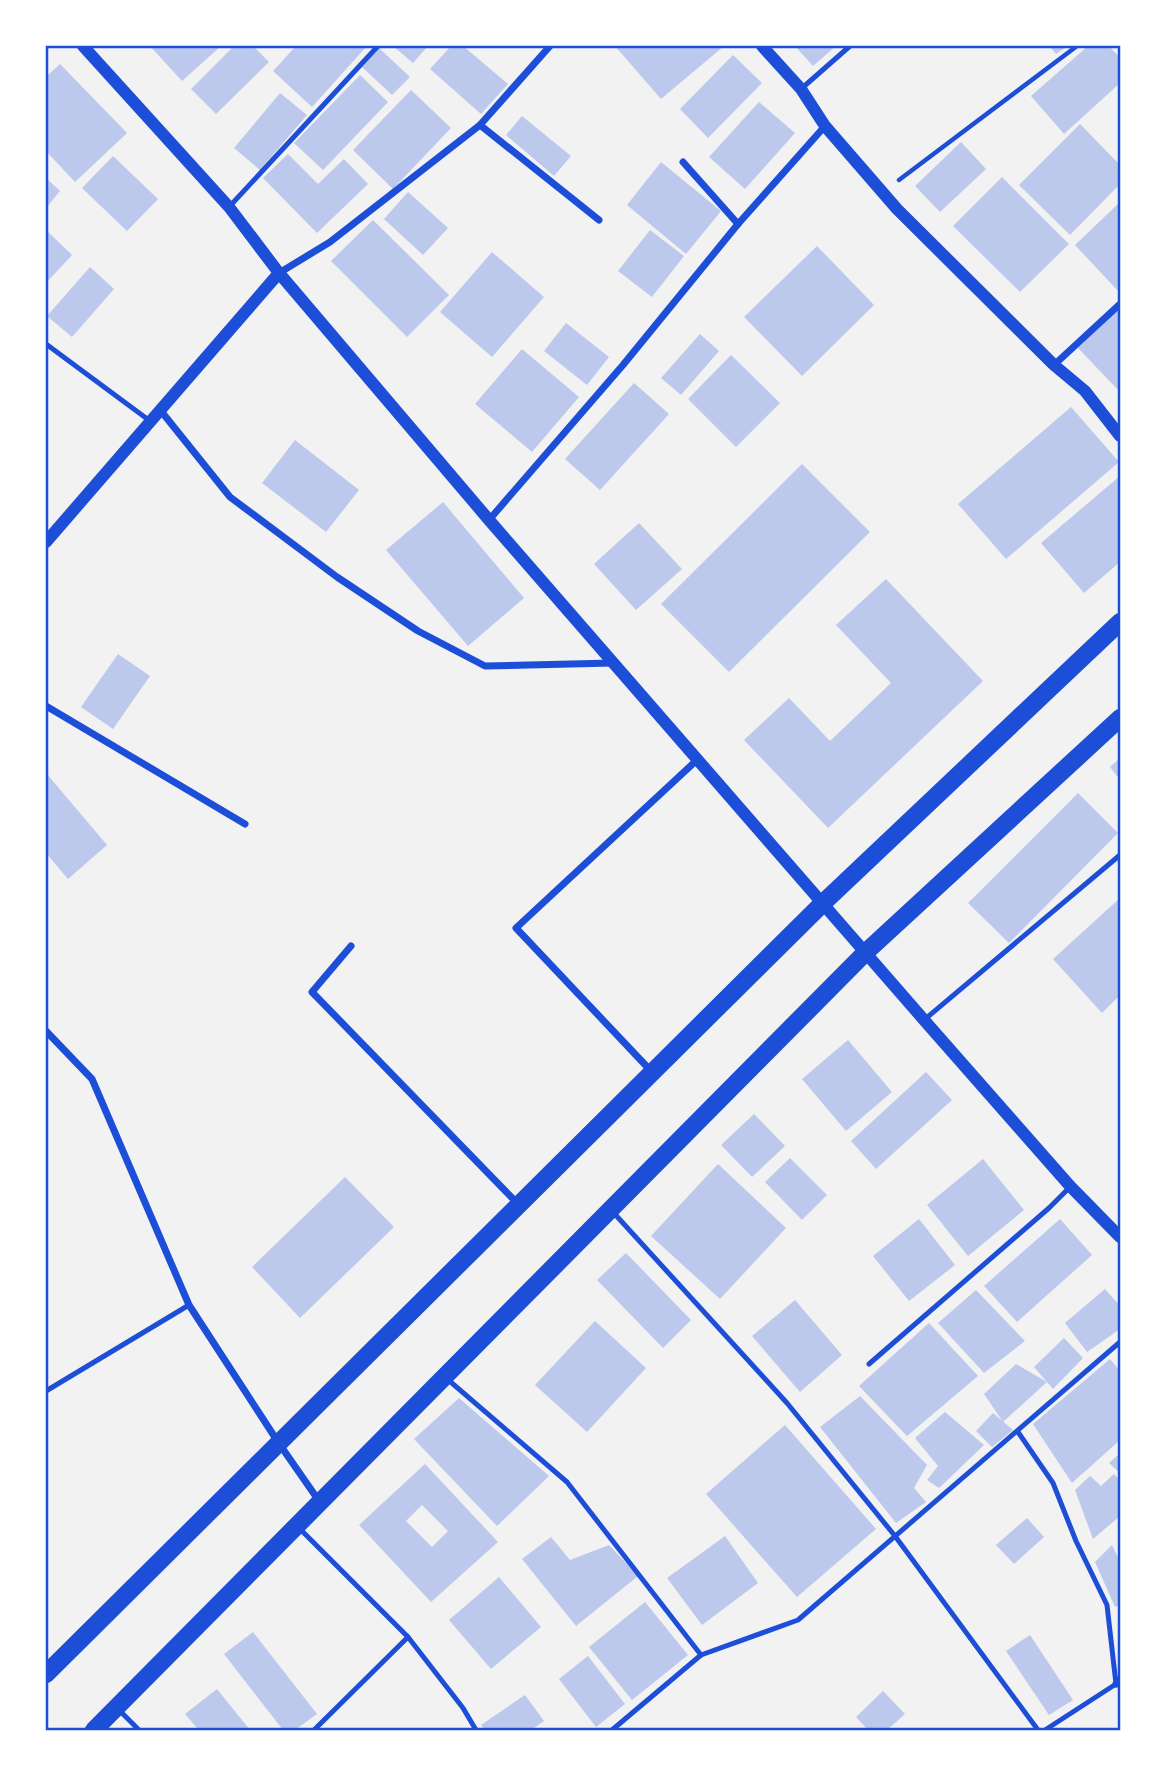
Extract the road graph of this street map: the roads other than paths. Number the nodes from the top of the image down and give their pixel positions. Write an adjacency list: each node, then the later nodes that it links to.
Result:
1 (83, 46): 10 (street)
2 (378, 46): 10 (lane)
3 (550, 46): 7 (street)
4 (762, 46): 6 (street)
5 (850, 46): 6 (lane)
6 (801, 89): 8 (street)
7 (480, 125): 11 (street); 13 (street)
8 (825, 125): 12 (street); 16 (street)
9 (683, 162): 12 (street)
10 (229, 207): 13 (street)
11 (598, 220)
12 (738, 224): 20 (street)
13 (279, 273): 17 (street); 20 (street)
14 (1121, 304): 16 (street)
15 (46, 344): 18 (lane)
16 (1054, 365): 19 (street)
17 (161, 411): 18 (street); 23 (street)
18 (150, 422): 21 (street)
19 (1121, 436)
20 (489, 520): 23 (street)
21 (46, 542)
22 (1121, 622): 29 (main road)
23 (614, 663): 26 (street)
24 (46, 706): 27 (street)
25 (1121, 718): 31 (main road)
26 (698, 760): 29 (street); 34 (street)
27 (245, 824)
28 (1121, 855): 32 (lane)
29 (823, 903): 31 (street); 34 (main road)
30 (351, 946): 36 (street)
31 (866, 952): 32 (street); 37 (main road)
32 (925, 1020): 35 (street)
33 (46, 1031): 39 (street)
34 (651, 1071): 36 (main road)
35 (1070, 1186): 38 (street); 41 (lane)
36 (517, 1205): 45 (main road)
37 (611, 1210): 42 (main road); 48 (lane)
38 (1121, 1237)
39 (189, 1305): 43 (lane); 45 (street)
40 (1121, 1342): 44 (lane)
41 (869, 1364)
42 (444, 1377): 46 (main road); 50 (lane)
43 (46, 1391)
44 (1018, 1432): 48 (lane); 52 (lane)
45 (278, 1443): 46 (street); 51 (main road)
46 (319, 1501): 47 (main road)
47 (296, 1525): 49 (lane); 53 (main road)
48 (895, 1536): 50 (lane); 59 (lane)
49 (408, 1637): 56 (lane); 57 (lane)
50 (701, 1655): 58 (lane)
51 (46, 1674)
52 (1119, 1684): 60 (lane)
53 (117, 1707): 54 (main road); 55 (lane)
54 (94, 1731)
55 (139, 1731)
56 (314, 1731)
57 (476, 1731)
58 (612, 1731)
59 (1038, 1731)
60 (1045, 1731)

